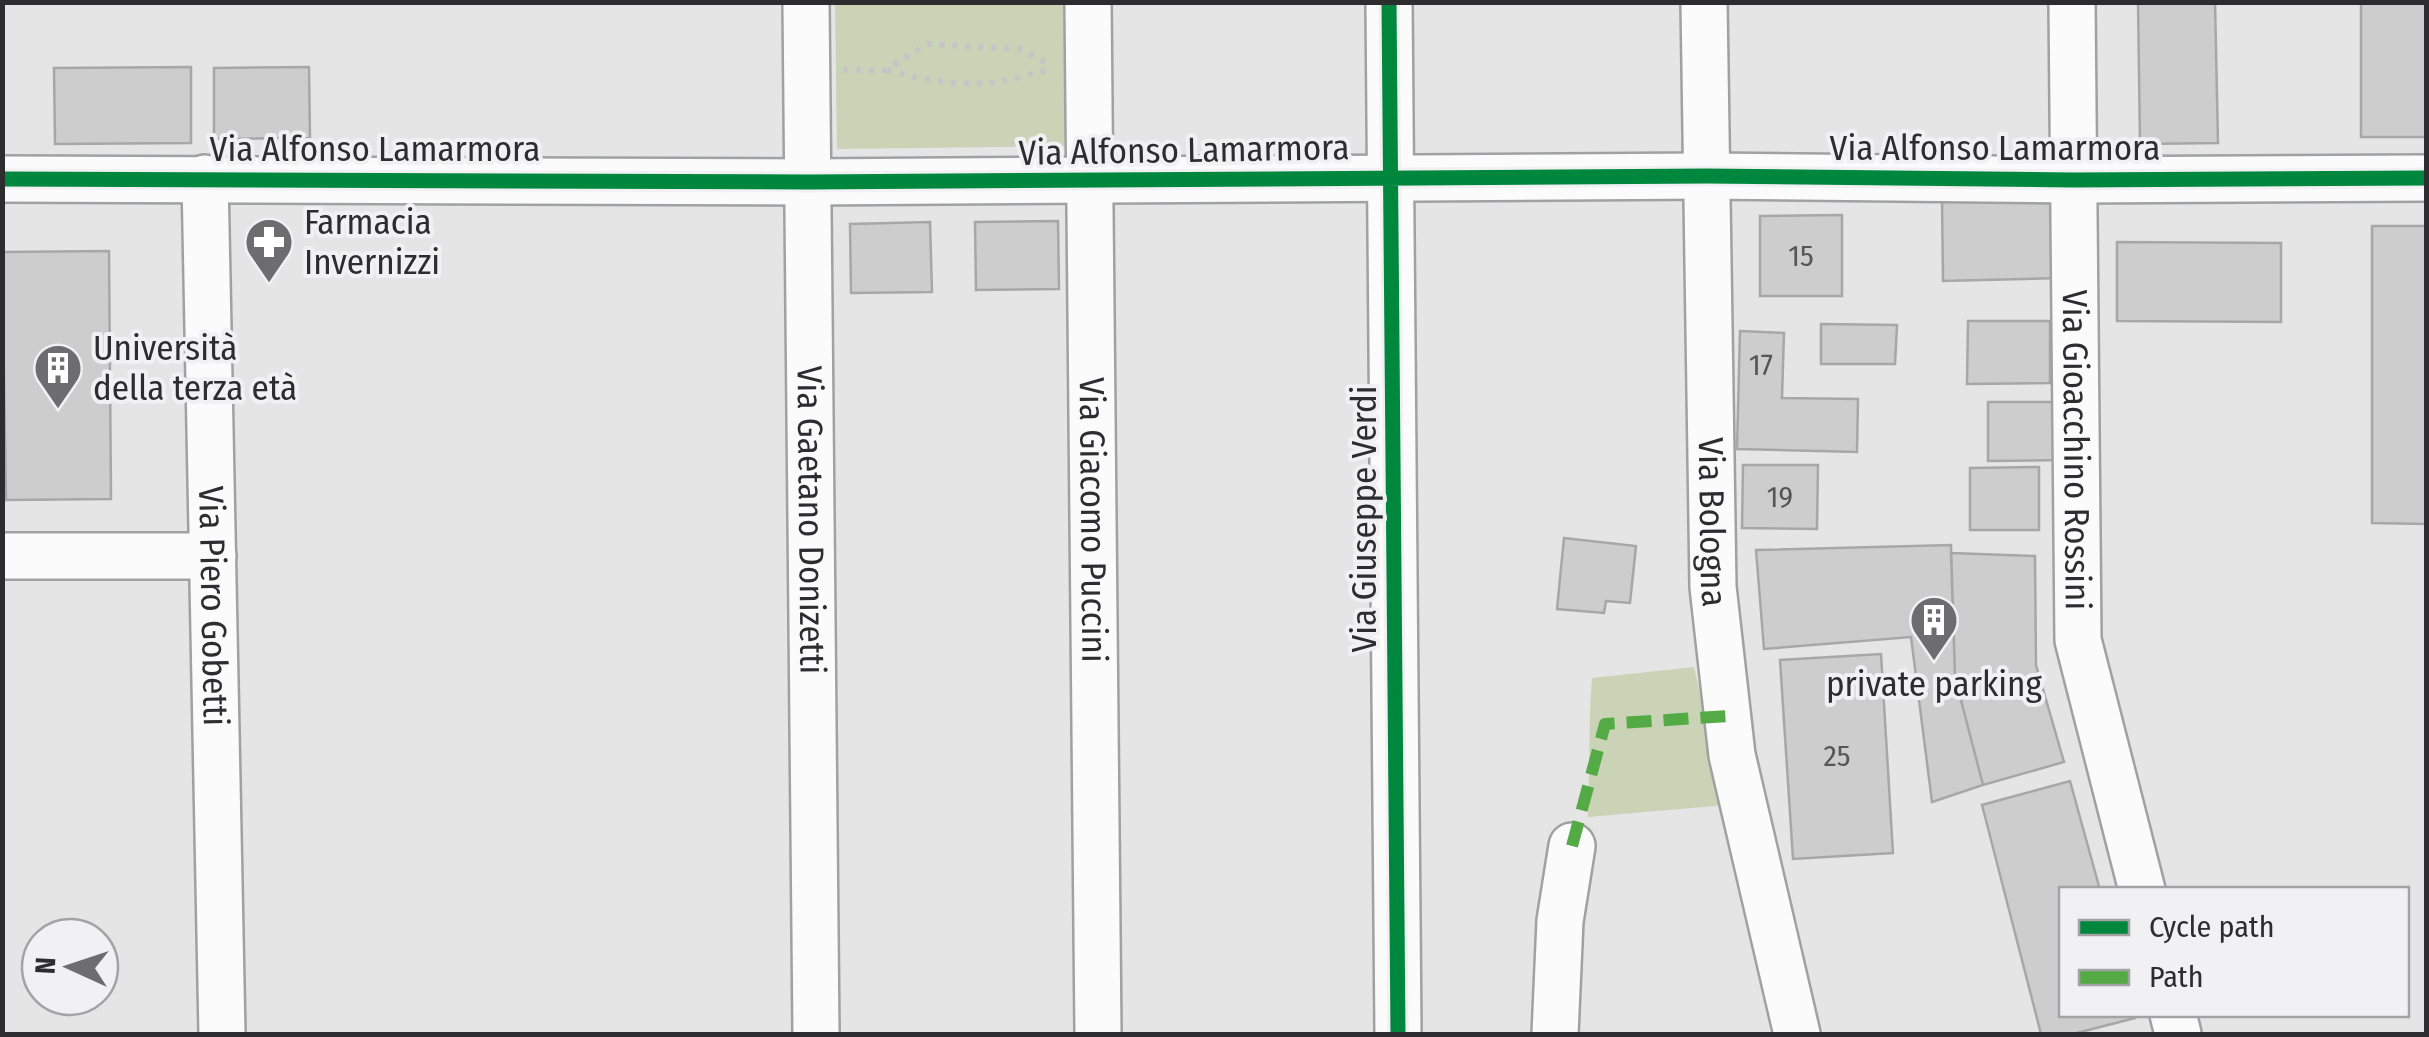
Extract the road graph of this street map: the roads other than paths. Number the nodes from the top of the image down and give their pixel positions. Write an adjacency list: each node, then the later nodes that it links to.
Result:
1 (806, 2): 13 (street, Via Gaetano Donizetti)
2 (1088, 2): 12 (street, Via Giacomo Puccini)
3 (1390, 2): 8 (street, Via Giuseppe Verdi)
4 (1704, 2): 6 (street, Via Bologna)
5 (2072, 2): 11 (street, Via Gioacchino Rossini)
6 (1707, 176): 8 (street, Via Alfonso Lamarmora); 11 (street, Via Alfonso Lamarmora); 23 (street, Via Bologna)
7 (205, 178): 10 (street, Via Alfonso Lamarmora); 13 (street, Via Alfonso Lamarmora); 15 (street, Via Piero Gobetti)
8 (1391, 178): 12 (street, Via Alfonso Lamarmora); 21 (street, Via Giuseppe Verdi)
9 (2426, 178): 11 (street, Via Alfonso Lamarmora)
10 (2, 179)
11 (2073, 180): 17 (street, Via Gioacchino Rossini)
12 (1090, 181): 13 (street, Via Alfonso Lamarmora); 20 (street, Via Giacomo Puccini)
13 (808, 182): 19 (street, Via Gaetano Donizetti)
14 (2, 556): 15 (street)
15 (212, 556): 18 (street, Via Piero Gobetti)
16 (1572, 846): 22 (street)
17 (2141, 887)
18 (222, 1034)
19 (816, 1034)
20 (1098, 1034)
21 (1398, 1034)
22 (1554, 1034)
23 (1797, 1034)

